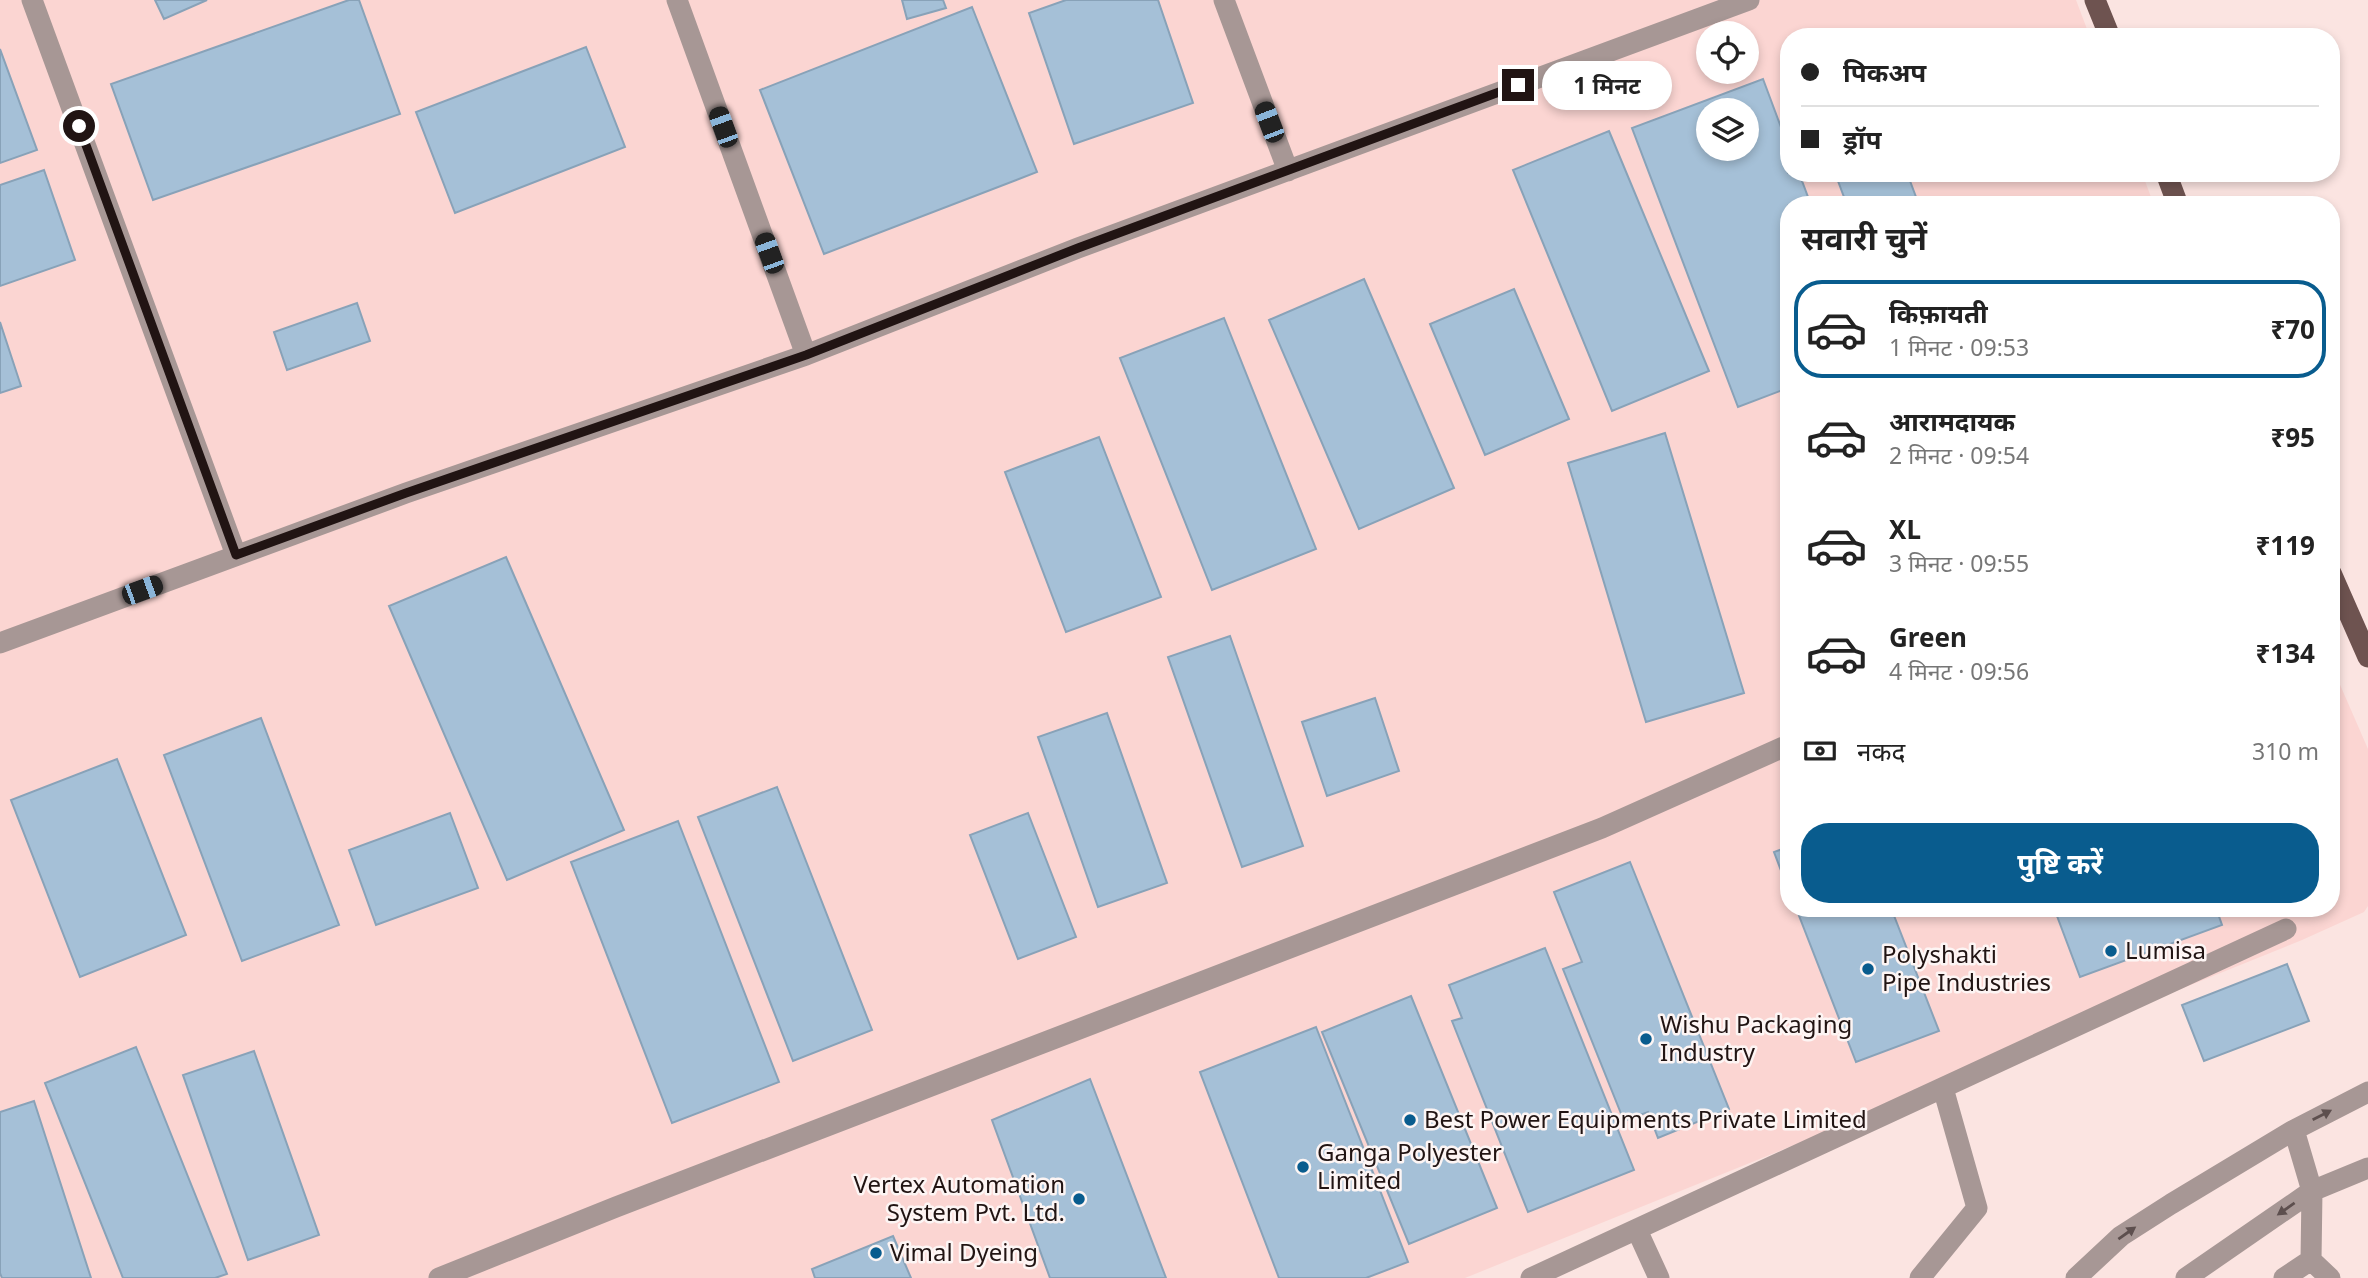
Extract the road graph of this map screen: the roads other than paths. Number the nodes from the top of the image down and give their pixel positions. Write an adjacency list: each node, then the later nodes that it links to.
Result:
1 (32, 0): 9 (street)
2 (677, 0): 8 (street)
3 (1224, 0): 7 (street)
4 (1749, 0): 7 (street)
5 (2095, 0): 6 (main road)
6 (2106, 28)
7 (1288, 171): 8 (street)
8 (806, 355): 9 (street)
9 (236, 555): 11 (street)
10 (2340, 593): 12 (main road)
11 (0, 643)
12 (2368, 657)
13 (1780, 749): 22 (street)
14 (2286, 929): 15 (street)
15 (1943, 1088): 20 (street); 25 (street)
16 (2368, 1092): 17 (street, one-way to 16)
17 (2294, 1130): 19 (street); 26 (street, one-way to 17)
18 (2368, 1168): 19 (street)
19 (2312, 1191): 21 (street); 27 (street, one-way to 27)
20 (1637, 1230): 23 (street); 24 (street)
21 (2311, 1260): 28 (street); 29 (street)
22 (439, 1278)
23 (1531, 1278)
24 (1659, 1278)
25 (1920, 1278)
26 (2076, 1278)
27 (2186, 1278)
28 (2284, 1278)
29 (2330, 1278)

